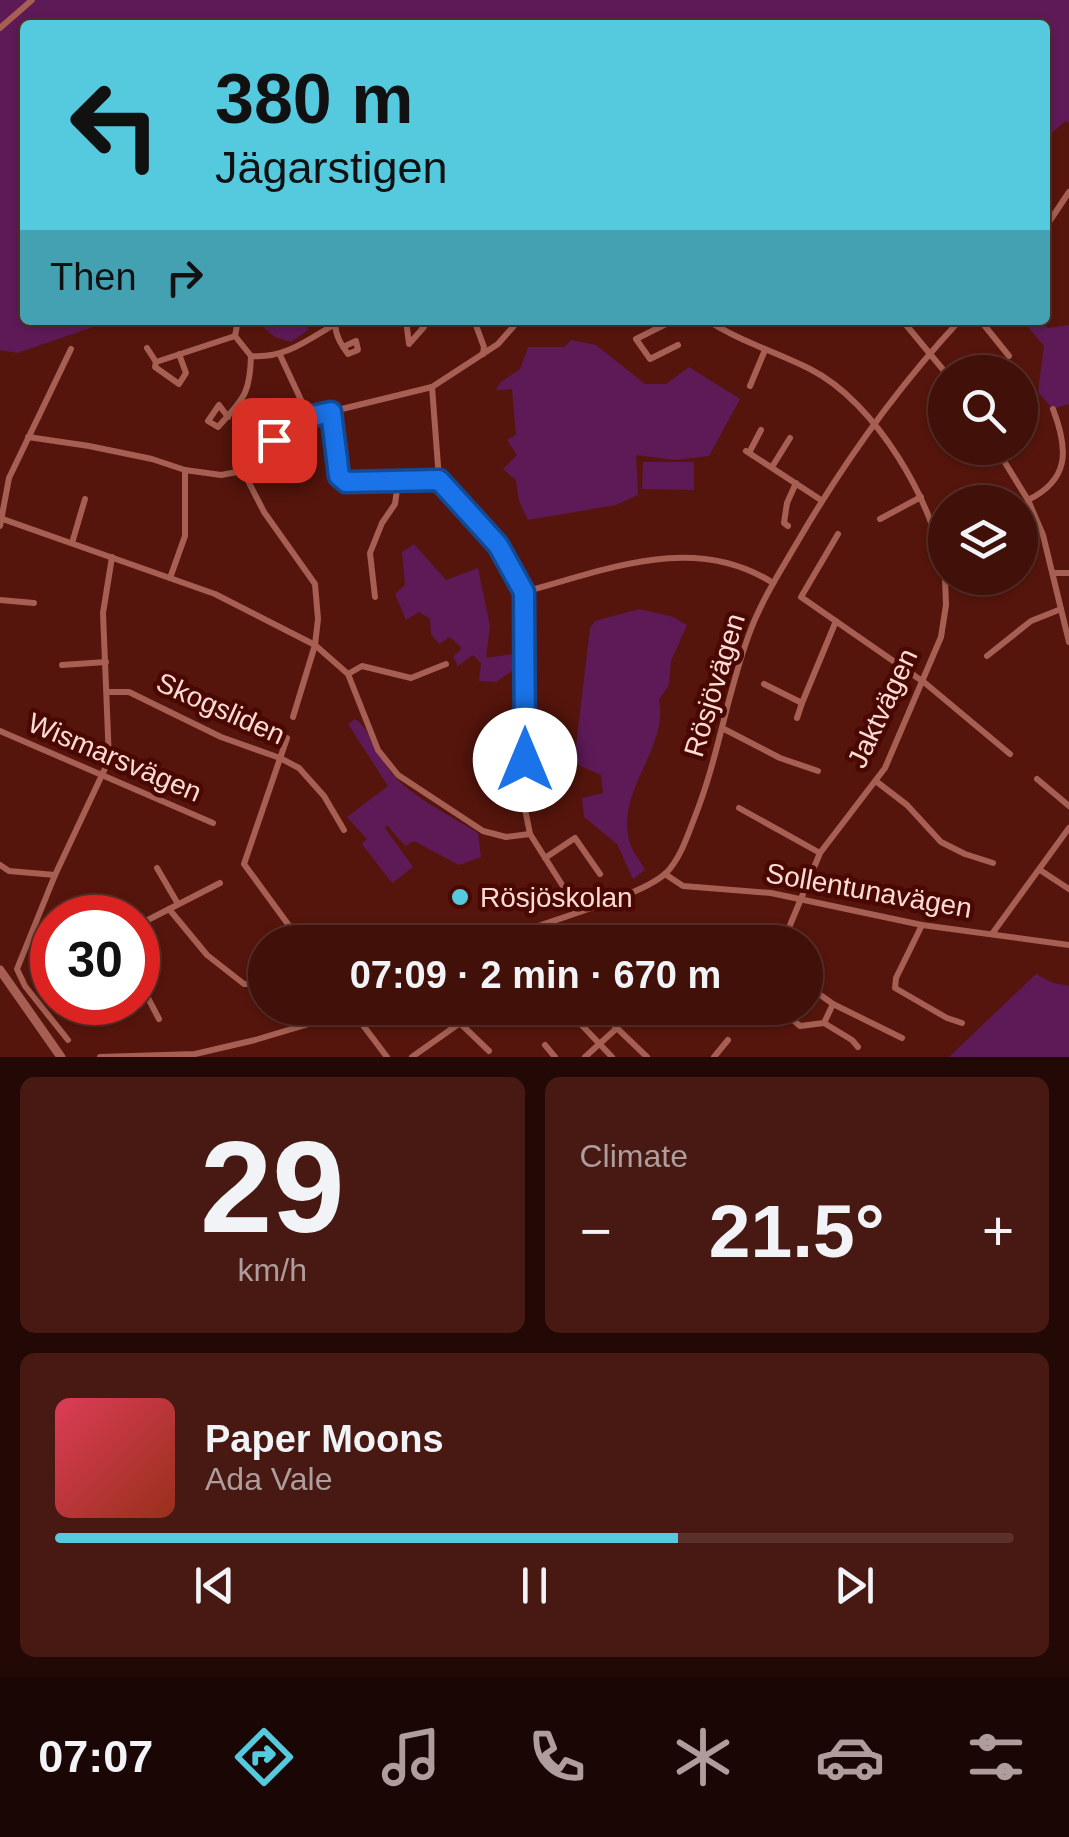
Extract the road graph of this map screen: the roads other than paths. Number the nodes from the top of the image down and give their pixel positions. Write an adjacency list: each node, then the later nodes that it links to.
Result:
1 (32, 0): 2 (street)
2 (0, 28)
3 (1069, 192): 4 (street)
4 (1050, 220)
5 (237, 325): 15 (street)
6 (330, 325): 23 (street)
7 (335, 325): 17 (street)
8 (476, 325): 24 (street)
9 (516, 325): 24 (street)
10 (664, 325): 16 (street)
11 (717, 325): 20 (street, Jaktvägen)
12 (906, 325): 21 (street)
13 (955, 325): 21 (street, Rösjövägen)
14 (984, 325): 26 (street)
15 (235, 336): 22 (street); 27 (street)
16 (678, 345)
17 (343, 347)
18 (148, 348): 28 (street)
19 (71, 350): 37 (street)
20 (764, 350): 29 (street); 35 (street, Jaktvägen)
21 (930, 352): 25 (street); 35 (street, Rösjövägen)
22 (179, 354): 28 (street); 28 (street)
23 (280, 355): 27 (street); 34 (street)
24 (482, 355): 30 (street)
25 (932, 355)
26 (1008, 355)
27 (252, 356): 33 (street)
28 (156, 362)
29 (750, 386)
30 (432, 387): 32 (street); 42 (street)
31 (1053, 409): 45 (street)
32 (331, 412): 34 (street); 43 (street)
33 (228, 416)
34 (309, 417): 41 (street)
35 (873, 424): 46 (street, Jaktvägen); 48 (street, Rösjövägen)
36 (761, 430): 39 (street)
37 (28, 437): 40 (street); 50 (street)
38 (790, 438): 39 (street)
39 (772, 467): 44 (street)
40 (186, 470): 41 (street); 60 (street)
41 (243, 471): 70 (street)
42 (439, 480): 43 (street); 62 (street)
43 (398, 482): 64 (street)
44 (796, 482): 48 (street); 54 (street)
45 (1038, 496)
46 (922, 497): 49 (street, Jaktvägen); 51 (street)
47 (85, 499): 56 (street)
48 (821, 500): 61 (street, Rösjövägen)
49 (928, 512)
50 (1, 518): 53 (street); 56 (street)
51 (880, 519)
52 (1038, 522): 58 (street)
53 (0, 526)
54 (788, 526)
55 (838, 534): 68 (street)
56 (72, 544): 57 (street)
57 (112, 558): 60 (street); 72 (street)
58 (1054, 572): 59 (street); 67 (street)
59 (1069, 573)
60 (170, 578): 70 (street)
61 (773, 583): 62 (street); 82 (street, Rösjövägen)
62 (524, 592): 96 (street)
63 (946, 595): 76 (street, Jaktvägen)
64 (375, 597)
65 (0, 600): 66 (street)
66 (34, 603)
67 (1061, 609): 69 (street); 71 (street)
68 (836, 621): 76 (street); 79 (street)
69 (1069, 642)
70 (315, 645): 75 (street); 80 (street)
71 (987, 656)
72 (106, 662): 74 (street); 78 (street)
73 (446, 664): 75 (street)
74 (62, 665)
75 (348, 674): 96 (street)
76 (920, 680): 85 (street); 90 (street, Jaktvägen)
77 (764, 684): 79 (street)
78 (107, 692): 86 (street, Skogsliden); 88 (street)
79 (802, 703): 81 (street)
80 (293, 717)
81 (797, 718)
82 (724, 729): 87 (street); 104 (street, Rösjövägen)
83 (0, 732): 88 (street, Wismarsvägen)
84 (287, 738): 86 (street)
85 (1010, 754)
86 (280, 758): 95 (street, Skogsliden); 113 (street)
87 (818, 770)
88 (102, 776): 93 (street, Wismarsvägen); 105 (street)
89 (1037, 779): 91 (street)
90 (877, 782): 97 (street, Jaktvägen); 99 (street)
91 (1069, 806)
92 (739, 808): 97 (street)
93 (213, 824)
94 (1069, 828): 102 (street)
95 (344, 830)
96 (530, 834): 98 (street)
97 (820, 852): 108 (street, Jaktvägen)
98 (545, 858): 103 (street); 111 (street)
99 (994, 863)
100 (0, 866): 105 (street)
101 (157, 868): 109 (street)
102 (1040, 870): 107 (street); 117 (street)
103 (600, 874)
104 (665, 874): 108 (street, Sollentunavägen); 111 (street)
105 (55, 875): 134 (street)
106 (220, 883): 109 (street)
107 (1069, 888)
108 (802, 899): 115 (street, Jaktvägen); 116 (street, Sollentunavägen)
109 (178, 904): 110 (street)
110 (169, 909): 112 (street); 120 (street)
111 (578, 910): 114 (street)
112 (160, 914)
113 (289, 925)
114 (535, 925)
115 (790, 925)
116 (922, 925): 117 (street, Sollentunavägen); 125 (street)
117 (992, 934): 118 (street, Sollentunavägen)
118 (1069, 945)
119 (0, 970): 123 (main road)
120 (248, 984)
121 (823, 996): 122 (street)
122 (834, 1004): 124 (street); 133 (street)
123 (25, 1005): 140 (main road); 141 (main road)
124 (824, 1022): 138 (street)
125 (962, 1023)
126 (302, 1025): 143 (street)
127 (364, 1025): 144 (street)
128 (459, 1025): 145 (street)
129 (461, 1025): 139 (street)
130 (582, 1025): 136 (street)
131 (613, 1025): 132 (street)
132 (616, 1028): 136 (street); 149 (street)
133 (902, 1038)
134 (68, 1040)
135 (728, 1040): 150 (street)
136 (600, 1044): 147 (street); 148 (street)
137 (545, 1046): 146 (street)
138 (858, 1047)
139 (488, 1051)
140 (52, 1057)
141 (60, 1057)
142 (100, 1057): 143 (street)
143 (172, 1057)
144 (387, 1057)
145 (412, 1057)
146 (555, 1057)
147 (585, 1057)
148 (612, 1057)
149 (648, 1057)
150 (714, 1057)

